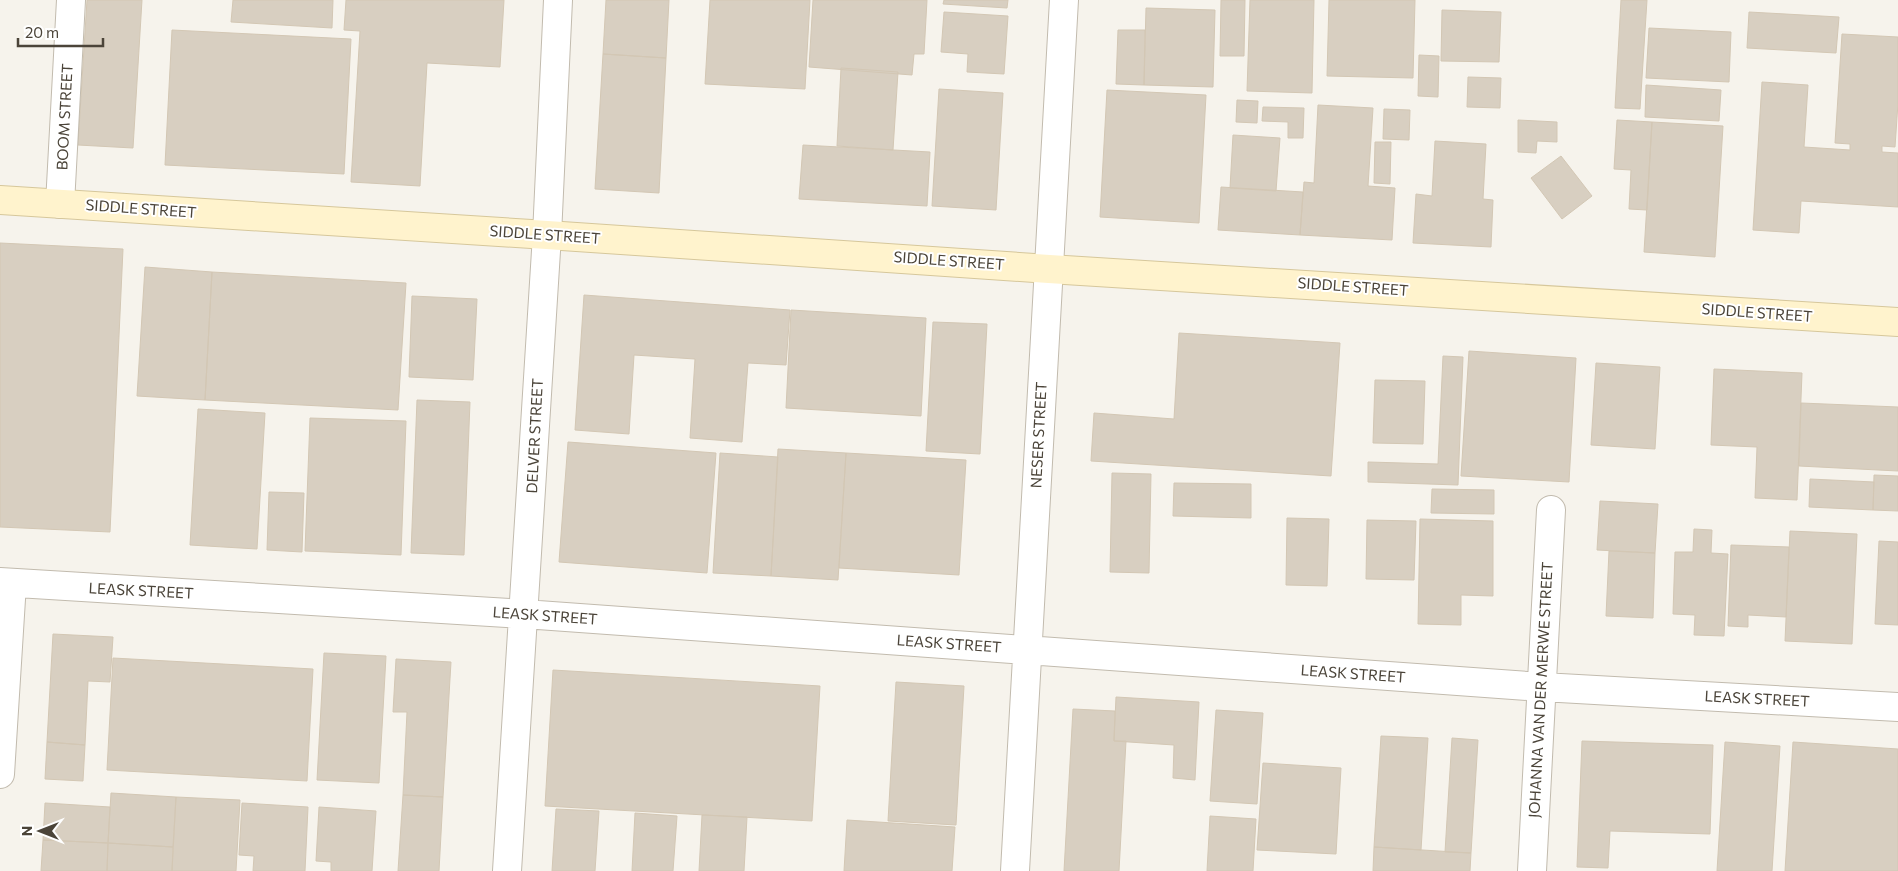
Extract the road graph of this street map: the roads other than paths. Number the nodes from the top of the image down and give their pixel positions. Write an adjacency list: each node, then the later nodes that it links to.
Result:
1 (71, 0): 5 (street, BOOM STREET)
2 (558, 0): 6 (street, DELVER STREET)
3 (1064, 0): 7 (street, NESER STREET)
4 (0, 200): 5 (street, SIDDLE STREET)
5 (60, 204): 6 (street, SIDDLE STREET)
6 (547, 235): 7 (street, SIDDLE STREET); 11 (street, DELVER STREET)
7 (1049, 269): 8 (street, SIDDLE STREET); 12 (street, NESER STREET)
8 (1898, 322)
9 (1551, 510): 13 (street, JOHANNA VAN DER MERWE STREET)
10 (6, 583): 11 (street, LEASK STREET); 15 (street)
11 (524, 614): 12 (street, LEASK STREET); 16 (street, DELVER STREET)
12 (1027, 650): 13 (street, LEASK STREET); 17 (street, NESER STREET)
13 (1542, 687): 14 (street, LEASK STREET); 18 (street, JOHANNA VAN DER MERWE STREET)
14 (1898, 707)
15 (0, 774)
16 (507, 871)
17 (1014, 871)
18 (1532, 871)

